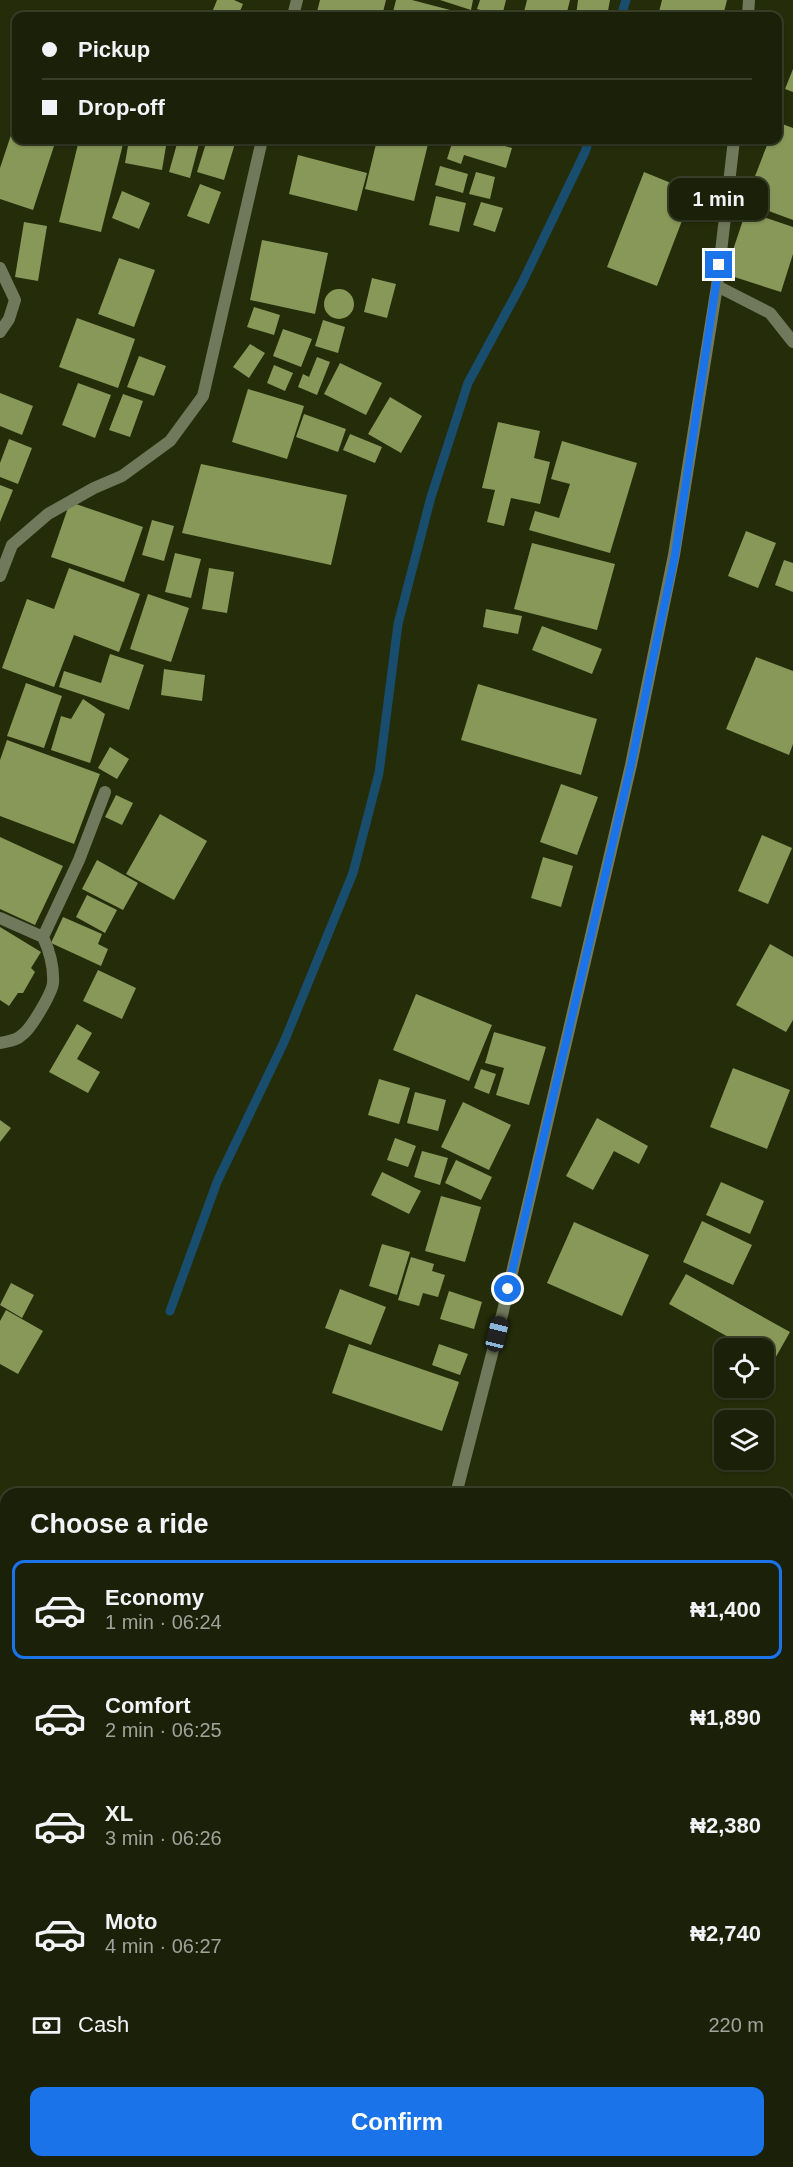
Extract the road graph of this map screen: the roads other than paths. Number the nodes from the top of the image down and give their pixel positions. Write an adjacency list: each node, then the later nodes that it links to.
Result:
1 (261, 144): 8 (street)
2 (734, 144): 4 (street)
3 (0, 268): 5 (street)
4 (717, 286): 6 (street); 14 (street)
5 (0, 332)
6 (793, 342)
7 (0, 539): 8 (street)
8 (12, 545): 9 (street)
9 (0, 576)
10 (105, 792): 12 (street)
11 (0, 918): 12 (street)
12 (43, 937): 13 (street)
13 (0, 1042)
14 (458, 1488)

